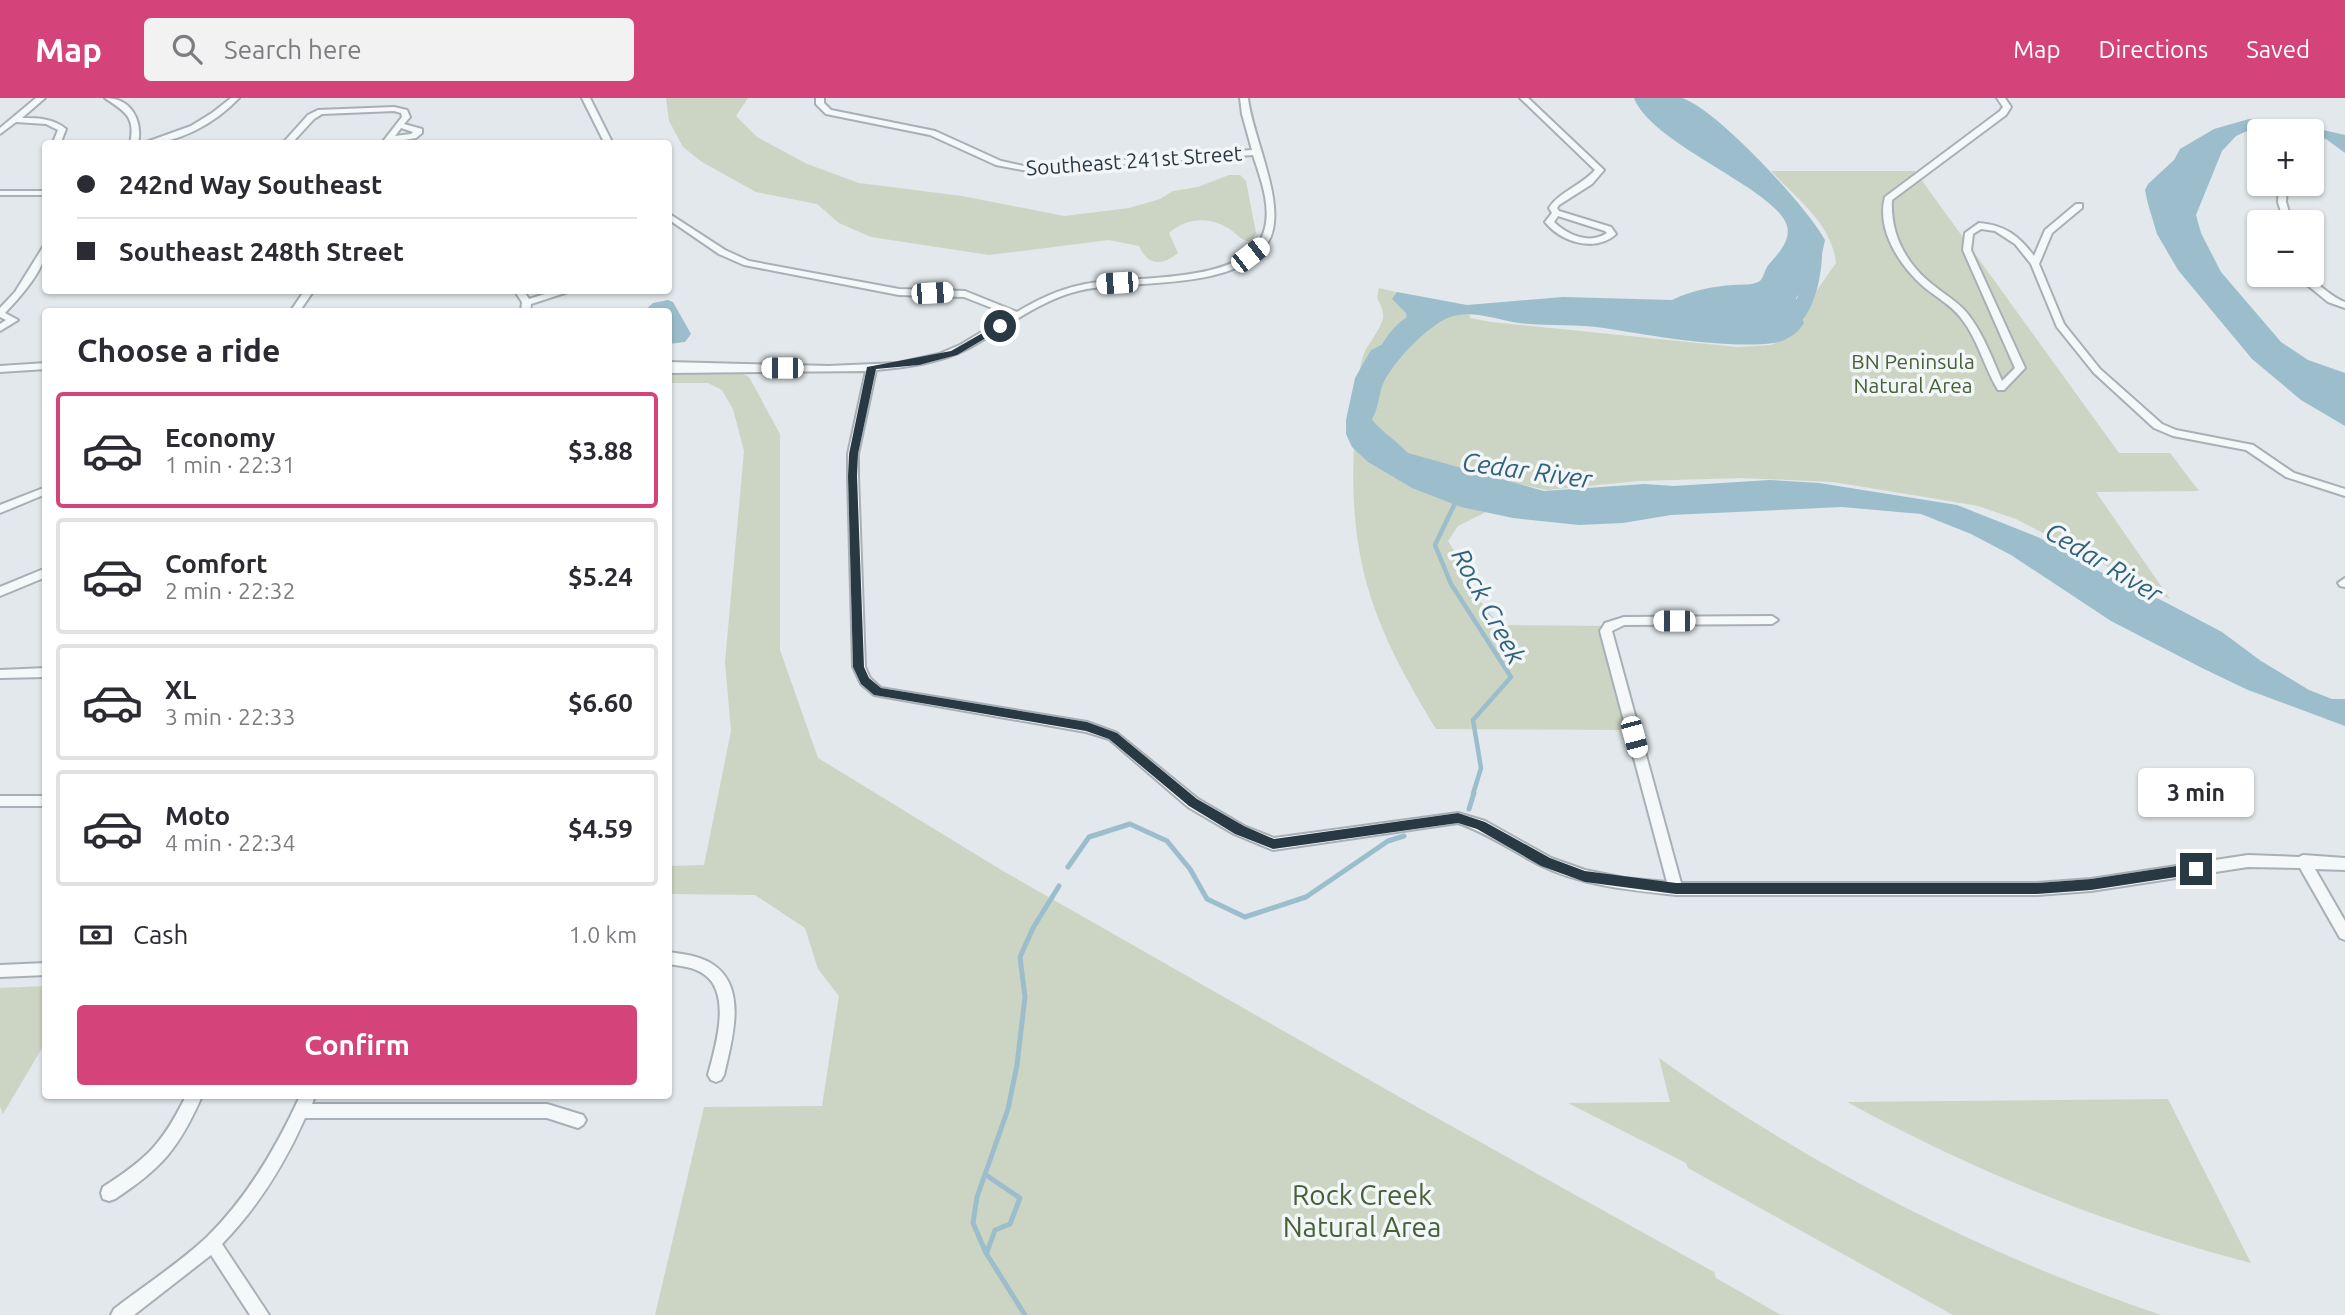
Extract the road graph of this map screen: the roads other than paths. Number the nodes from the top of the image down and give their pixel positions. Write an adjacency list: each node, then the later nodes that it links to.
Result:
1 (41, 98): 11 (street)
2 (235, 98): 16 (street)
3 (586, 98): 20 (street)
4 (820, 98): 21 (street, Southeast 241st Street)
5 (1244, 98): 21 (street)
6 (1524, 98): 25 (street)
7 (2001, 98): 28 (street)
8 (116, 99): 15 (street)
9 (400, 111): 10 (street); 12 (street)
10 (321, 112): 17 (street)
11 (15, 120): 13 (street); 14 (street)
12 (399, 125): 18 (street); 19 (street)
13 (0, 132)
14 (58, 140)
15 (135, 140)
16 (159, 140)
17 (290, 140)
18 (387, 140)
19 (391, 140)
20 (607, 140)
21 (1257, 152): 34 (street)
22 (0, 193): 23 (street)
23 (42, 193)
24 (2079, 206): 28 (street)
25 (1556, 213): 25 (street)
26 (672, 218): 34 (street)
27 (42, 260): 33 (street)
28 (2035, 264): 42 (street)
29 (2314, 287): 31 (street)
30 (560, 294): 32 (street)
31 (2345, 305)
32 (526, 307)
33 (0, 313): 35 (street)
34 (1017, 315): 37 (street)
35 (0, 328)
36 (42, 366): 39 (street)
37 (872, 367): 38 (street); 53 (street)
38 (672, 368)
39 (0, 370): 40 (street)
40 (42, 373)
41 (42, 492): 43 (street)
42 (2345, 493)
43 (0, 509)
44 (42, 574): 45 (street)
45 (0, 592)
46 (1772, 620): 53 (street)
47 (42, 671): 48 (street)
48 (0, 674)
49 (0, 801): 50 (street)
50 (42, 801)
51 (2303, 861): 52 (street); 53 (street); 54 (street)
52 (2345, 864)
53 (1676, 889)
54 (2345, 934)
55 (672, 959): 58 (street)
56 (42, 969): 57 (street)
57 (0, 971)
58 (716, 1075)
59 (192, 1099): 63 (street)
60 (306, 1099): 61 (street)
61 (300, 1111): 62 (street); 64 (street)
62 (578, 1121)
63 (109, 1193)
64 (212, 1242): 65 (street); 66 (street)
65 (120, 1315)
66 (260, 1315)

